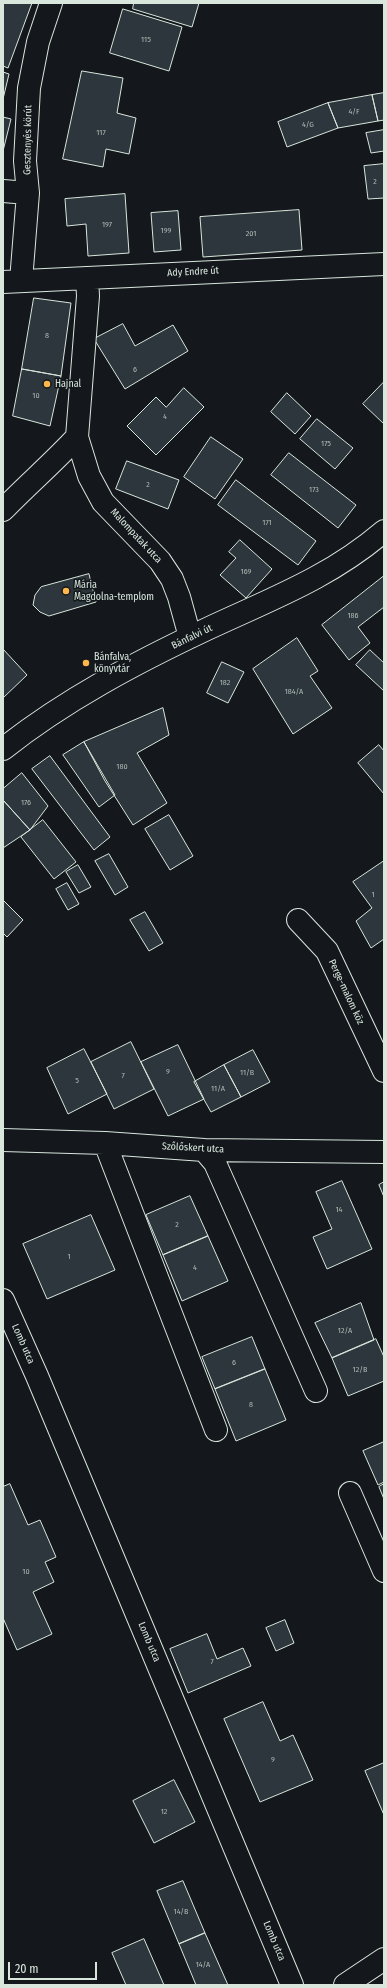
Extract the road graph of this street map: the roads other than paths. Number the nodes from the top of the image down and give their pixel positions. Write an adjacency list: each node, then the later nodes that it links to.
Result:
1 (51, 3): 3 (street, Gesztenyés körút)
2 (3, 191): 3 (street)
3 (28, 193): 6 (street, Gesztenyés körút)
4 (384, 264): 5 (street, Ady Endre út)
5 (87, 278): 6 (street, Ady Endre út); 7 (street, Malompatak utca)
6 (12, 281)
7 (77, 437): 8 (street); 10 (street, Malompatak utca)
8 (3, 510)
9 (384, 531): 10 (street, Bánfalvi út)
10 (190, 637): 11 (street, Bánfalvi út)
11 (3, 749)
12 (298, 920): 13 (street, Perge-malom köz)
13 (384, 1071)
14 (3, 1140): 15 (street, Szőlőskert utca)
15 (105, 1143): 16 (street, Szőlőskert utca); 20 (street)
16 (204, 1150): 17 (street, Szőlőskert utca); 19 (street)
17 (384, 1152)
18 (3, 1300): 24 (street, Lomb utca)
19 (316, 1391)
20 (216, 1430)
21 (350, 1493): 22 (street)
22 (384, 1571)
23 (384, 1958): 25 (street)
24 (292, 1985)
25 (345, 1985)

